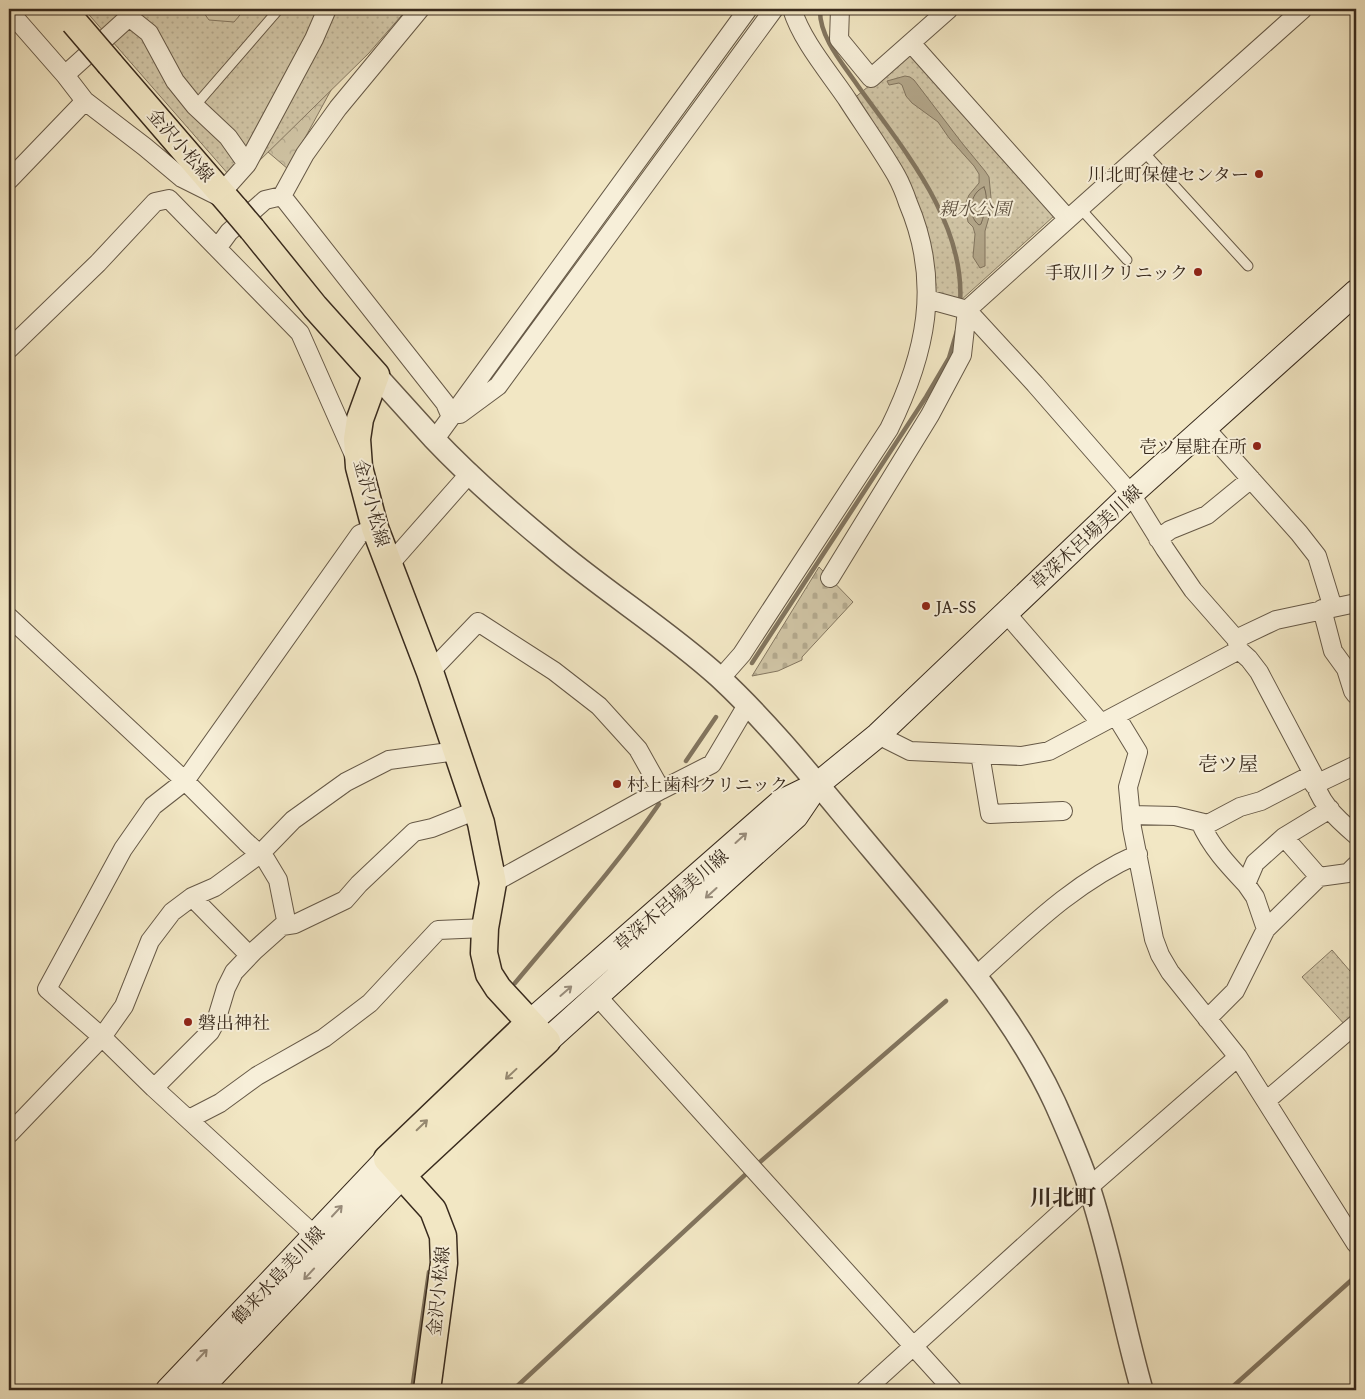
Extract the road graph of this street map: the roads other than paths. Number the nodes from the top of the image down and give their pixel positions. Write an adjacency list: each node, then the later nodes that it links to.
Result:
1 (279, 9): 16 (lane)
2 (326, 9): 18 (street)
3 (420, 9): 20 (street)
4 (748, 9): 31 (street)
5 (774, 9): 31 (street)
6 (792, 9): 27 (street)
7 (840, 9): 13 (street)
8 (948, 9): 13 (street)
9 (1303, 9): 17 (street)
10 (9, 11): 14 (street)
11 (132, 14): 14 (street); 16 (street)
12 (68, 15): 21 (main road, 金沢小松線, bridge)
13 (910, 42): 22 (street)
14 (65, 75): 15 (street)
15 (85, 101): 19 (street); 21 (street)
16 (195, 106): 18 (street)
17 (1143, 151): 22 (street); 25 (lane)
18 (247, 164): 21 (street)
19 (9, 180)
20 (282, 196): 23 (street); 31 (street)
21 (228, 200): 30 (main road, 金沢小松線, bridge)
22 (1074, 214): 24 (lane); 28 (street)
23 (218, 247): 29 (street); 34 (street)
24 (1127, 260)
25 (1248, 266)
26 (1356, 292): 32 (main road, 草深木呂場美川線)
27 (927, 299): 28 (street); 48 (street)
28 (967, 310): 37 (street); 41 (street)
29 (9, 349)
30 (376, 375): 33 (street); 34 (main road, 金沢小松線)
31 (449, 420): 33 (street)
32 (1205, 428): 36 (street); 37 (main road, 草深木呂場美川線)
33 (434, 439): 35 (street)
34 (359, 467): 38 (main road, 金沢小松線)
35 (470, 473): 40 (street); 48 (street)
36 (1251, 479): 39 (street); 43 (street)
37 (1131, 494): 39 (street); 44 (main road, 草深木呂場美川線)
38 (375, 528): 40 (main road, 金沢小松線); 57 (street)
39 (1158, 539): 46 (street)
40 (389, 565): 47 (main road, 金沢小松線)
41 (830, 578)
42 (1356, 603): 43 (street)
43 (1327, 608): 46 (street); 49 (street)
44 (1006, 613): 51 (street); 52 (main road, 草深木呂場美川線)
45 (9, 617): 57 (street)
46 (1237, 644): 51 (street); 56 (street)
47 (430, 672): 53 (main road, 金沢小松線); 59 (street)
48 (720, 679): 50 (street)
49 (1356, 696)
50 (747, 705): 58 (street); 59 (street)
51 (1108, 719): 54 (street); 63 (street)
52 (878, 735): 54 (street); 58 (main road, 草深木呂場美川線)
53 (458, 751): 61 (main road, 金沢小松線); 67 (street)
54 (980, 754): 62 (street)
55 (1356, 765): 56 (street)
56 (1313, 780): 60 (street); 64 (street)
57 (185, 781): 67 (street); 83 (street)
58 (818, 784): 78 (street); 79 (main road, 草深木呂場美川線, one-way to 79); 81 (main road, 草深木呂場美川線, one-way to 58)
59 (661, 790): 71 (street)
60 (1330, 809): 65 (street); 66 (street)
61 (477, 810): 71 (main road, 金沢小松線); 74 (street)
62 (1063, 811)
63 (1131, 815): 64 (street); 68 (street)
64 (1200, 822): 72 (street)
65 (1356, 834)
66 (1284, 837): 70 (street); 72 (street)
67 (260, 854): 73 (street); 74 (street)
68 (1138, 854): 78 (street); 80 (street)
69 (1356, 865): 70 (street)
70 (1319, 878): 76 (street)
71 (493, 883): 75 (main road, 金沢小松線)
72 (1246, 884): 76 (street)
73 (192, 897): 77 (street); 83 (street)
74 (287, 925): 77 (street)
75 (485, 928): 81 (main road, 金沢小松線); 88 (street)
76 (1266, 929): 80 (street)
77 (249, 956): 86 (street)
78 (975, 977): 91 (street)
79 (597, 996): 84 (main road, 草深木呂場美川線); 94 (street)
80 (1207, 1019): 85 (street)
81 (529, 1023): 84 (main road, 金沢小松線); 90 (main road, one-way to 81)
82 (1356, 1024): 87 (street)
83 (102, 1037): 86 (street); 89 (street)
84 (547, 1041): 90 (main road, one-way to 90)
85 (1238, 1058): 87 (street); 91 (street)
86 (154, 1088): 88 (street)
87 (1266, 1101): 93 (street)
88 (189, 1119): 92 (street)
89 (9, 1134)
90 (395, 1167): 92 (main road, 鶴来水島美川線); 97 (main road, 金沢小松線)
91 (1089, 1187): 94 (street); 100 (street)
92 (322, 1243): 95 (main road, 鶴来水島美川線, one-way to 92); 96 (main road, 鶴来水島美川線, one-way to 96)
93 (1356, 1244)
94 (914, 1347): 98 (street); 99 (street)
95 (168, 1390)
96 (199, 1390)
97 (427, 1390)
98 (865, 1390)
99 (953, 1390)
100 (1142, 1390)

